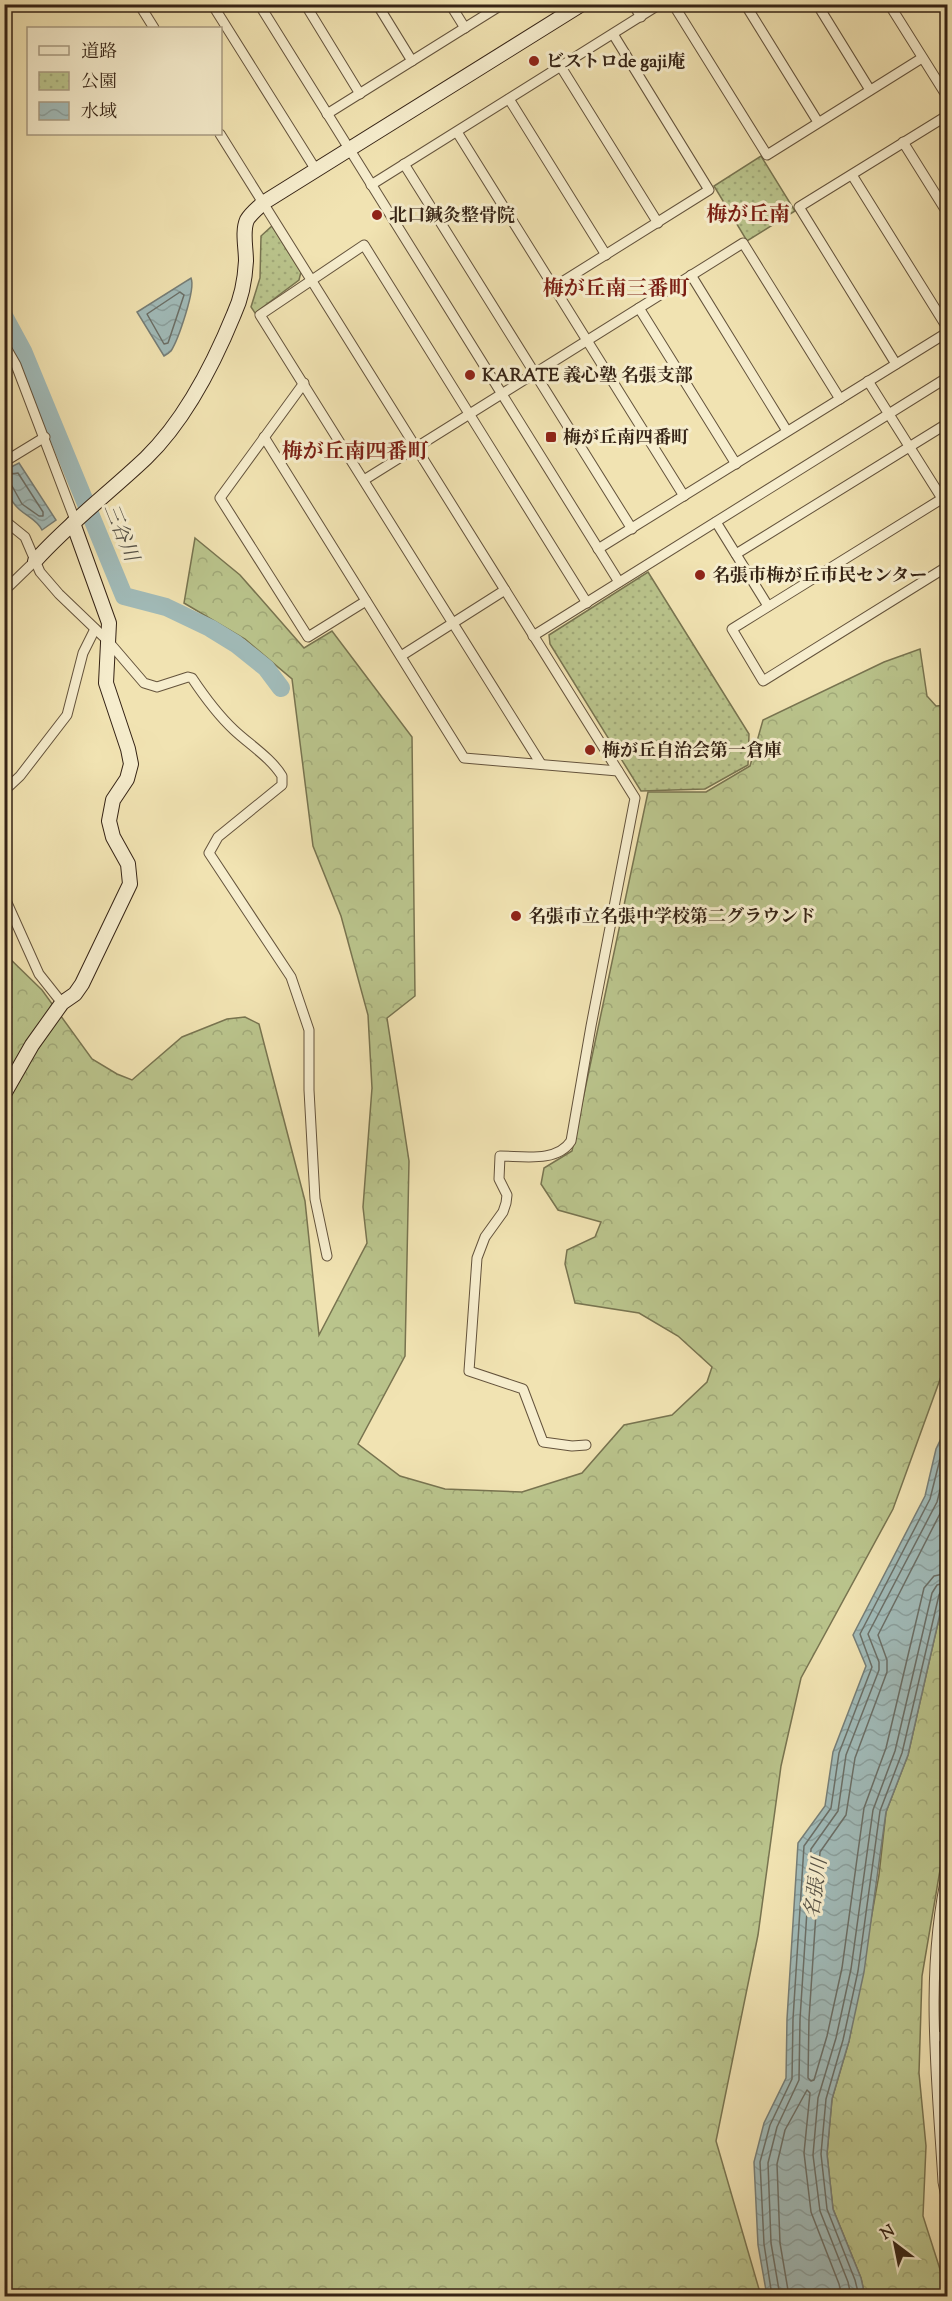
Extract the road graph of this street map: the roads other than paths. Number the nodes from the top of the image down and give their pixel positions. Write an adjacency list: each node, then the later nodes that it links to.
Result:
1 (140, 4): 16 (street)
2 (212, 4): 34 (street)
3 (259, 4): 26 (street)
4 (305, 4): 23 (street)
5 (377, 4): 20 (street)
6 (450, 4): 17 (street)
7 (503, 4): 17 (street)
8 (582, 4): 32 (street)
9 (633, 4): 15 (street)
10 (660, 4): 15 (street)
11 (673, 4): 28 (street)
12 (745, 4): 28 (street)
13 (817, 4): 22 (street)
14 (889, 4): 19 (street)
15 (641, 17): 18 (street)
16 (153, 27)
17 (465, 28): 20 (street)
18 (613, 34): 21 (street); 39 (street)
19 (922, 58): 22 (street); 24 (street)
20 (412, 61): 23 (street)
21 (561, 67): 25 (street); 39 (street)
22 (870, 90): 28 (street)
23 (360, 94): 26 (street)
24 (948, 98)
25 (509, 99): 29 (street); 40 (street)
26 (327, 114): 32 (street)
27 (948, 115): 31 (street)
28 (819, 122)
29 (457, 132): 33 (street); 43 (street)
30 (221, 135): 37 (street)
31 (903, 142): 35 (street); 38 (street)
32 (349, 149): 34 (street); 36 (street)
33 (404, 164): 36 (street); 49 (street)
34 (316, 170): 37 (street)
35 (852, 175): 45 (street); 48 (street)
36 (371, 185): 53 (street)
37 (263, 203): 42 (street); 70 (street)
38 (948, 214)
39 (658, 223): 40 (street)
40 (606, 255): 43 (street)
41 (691, 275): 44 (street); 54 (street); 58 (street)
42 (311, 279): 52 (street); 55 (street); 61 (street)
43 (554, 287): 46 (street)
44 (639, 308): 46 (street); 64 (street)
45 (948, 330): 48 (street)
46 (587, 340): 49 (street); 66 (street)
47 (4, 344): 59 (street)
48 (896, 364): 51 (street)
49 (535, 373): 53 (street); 72 (street)
50 (948, 377): 56 (street)
51 (868, 381): 54 (street); 56 (street)
52 (304, 383): 60 (street); 65 (street)
53 (502, 393): 55 (street); 73 (street)
54 (840, 399): 58 (street)
55 (468, 414): 61 (street); 81 (street)
56 (889, 414): 62 (street); 71 (street)
57 (948, 423): 62 (street)
58 (788, 431): 64 (street)
59 (45, 437): 63 (street); 70 (street)
60 (264, 437): 80 (street); 80 (street)
61 (416, 447): 65 (street); 78 (street)
62 (909, 447): 67 (street); 74 (street)
63 (4, 462)
64 (736, 464): 66 (street)
65 (364, 480): 83 (street)
66 (684, 496): 72 (street)
67 (944, 497): 68 (street); 82 (street)
68 (948, 508)
69 (4, 520): 75 (street)
70 (75, 520): 75 (street); 86 (street)
71 (716, 522): 74 (street); 77 (street)
72 (632, 529): 73 (street)
73 (598, 549): 77 (street)
74 (736, 554): 82 (street)
75 (35, 561): 79 (street); 84 (street)
76 (948, 566): 82 (street)
77 (619, 582): 81 (street)
78 (504, 590): 83 (street); 85 (street)
79 (4, 591)
80 (366, 601): 87 (street)
81 (587, 603): 85 (street)
82 (768, 606)
83 (453, 622): 87 (street); 88 (street)
84 (95, 629): 86 (street); 90 (street)
85 (533, 636): 89 (street)
86 (108, 641): 92 (street); 94 (street)
87 (401, 656): 88 (street)
88 (542, 765): 89 (street)
89 (618, 771): 95 (street)
90 (4, 791)
91 (4, 896): 92 (street)
92 (62, 1003): 93 (street)
93 (4, 1094)
94 (327, 1256)
95 (586, 1445)
96 (948, 1868): 97 (street)
97 (936, 2036): 98 (street); 99 (street)
98 (948, 2038)
99 (948, 2207)

